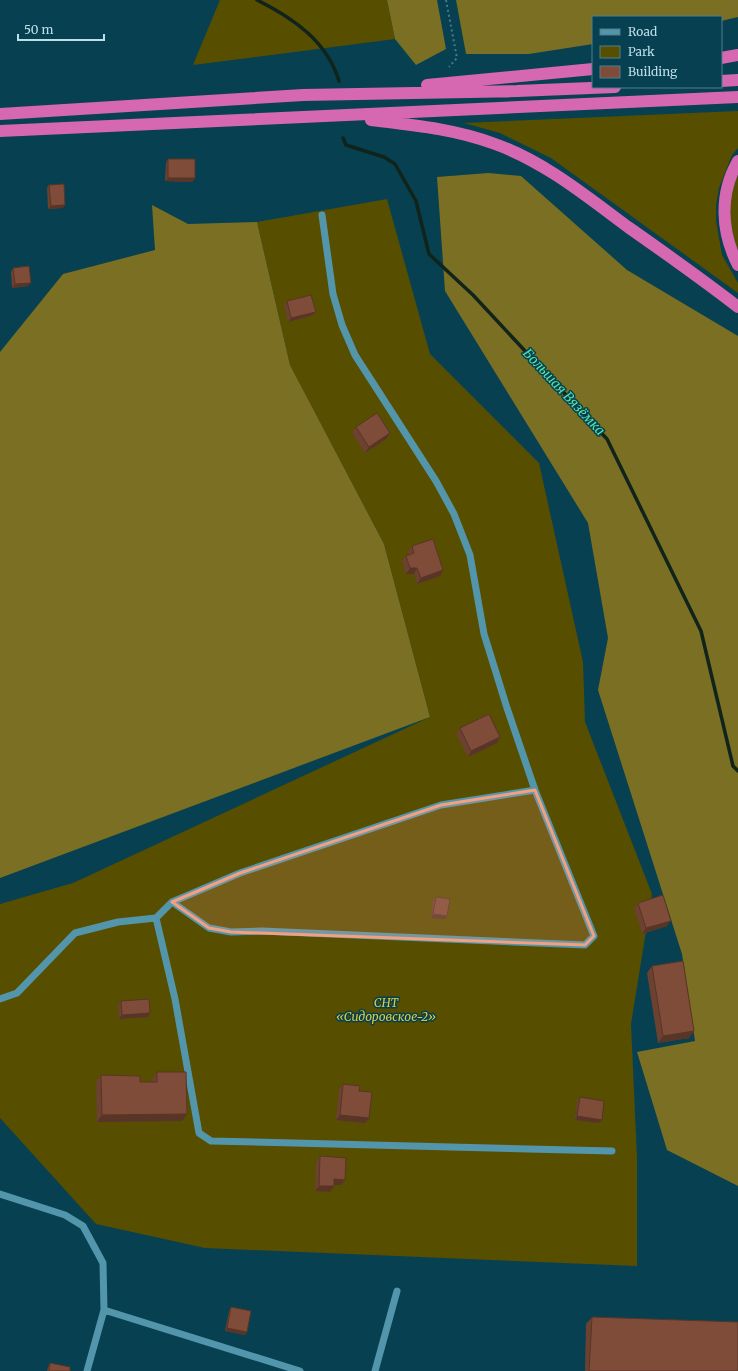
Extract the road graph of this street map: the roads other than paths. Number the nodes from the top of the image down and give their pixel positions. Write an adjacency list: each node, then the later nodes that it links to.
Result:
1 (738, 55): 2 (highway)
2 (722, 58)
3 (592, 70): 7 (highway)
4 (738, 80): 5 (highway)
5 (722, 81)
6 (592, 88): 7 (highway)
7 (365, 93): 9 (highway)
8 (738, 97): 10 (highway)
9 (0, 114)
10 (332, 116): 11 (highway); 15 (highway)
11 (0, 132)
12 (738, 161): 14 (highway)
13 (322, 215): 16 (street)
14 (738, 265)
15 (738, 307)
16 (534, 790): 17 (street); 17 (street)
17 (172, 902): 18 (street)
18 (156, 918): 19 (street); 20 (street)
19 (0, 999)
20 (612, 1151)
21 (0, 1194): 23 (street)
22 (397, 1291): 26 (street)
23 (104, 1310): 24 (street); 25 (street)
24 (87, 1371)
25 (300, 1371)
26 (375, 1371)

